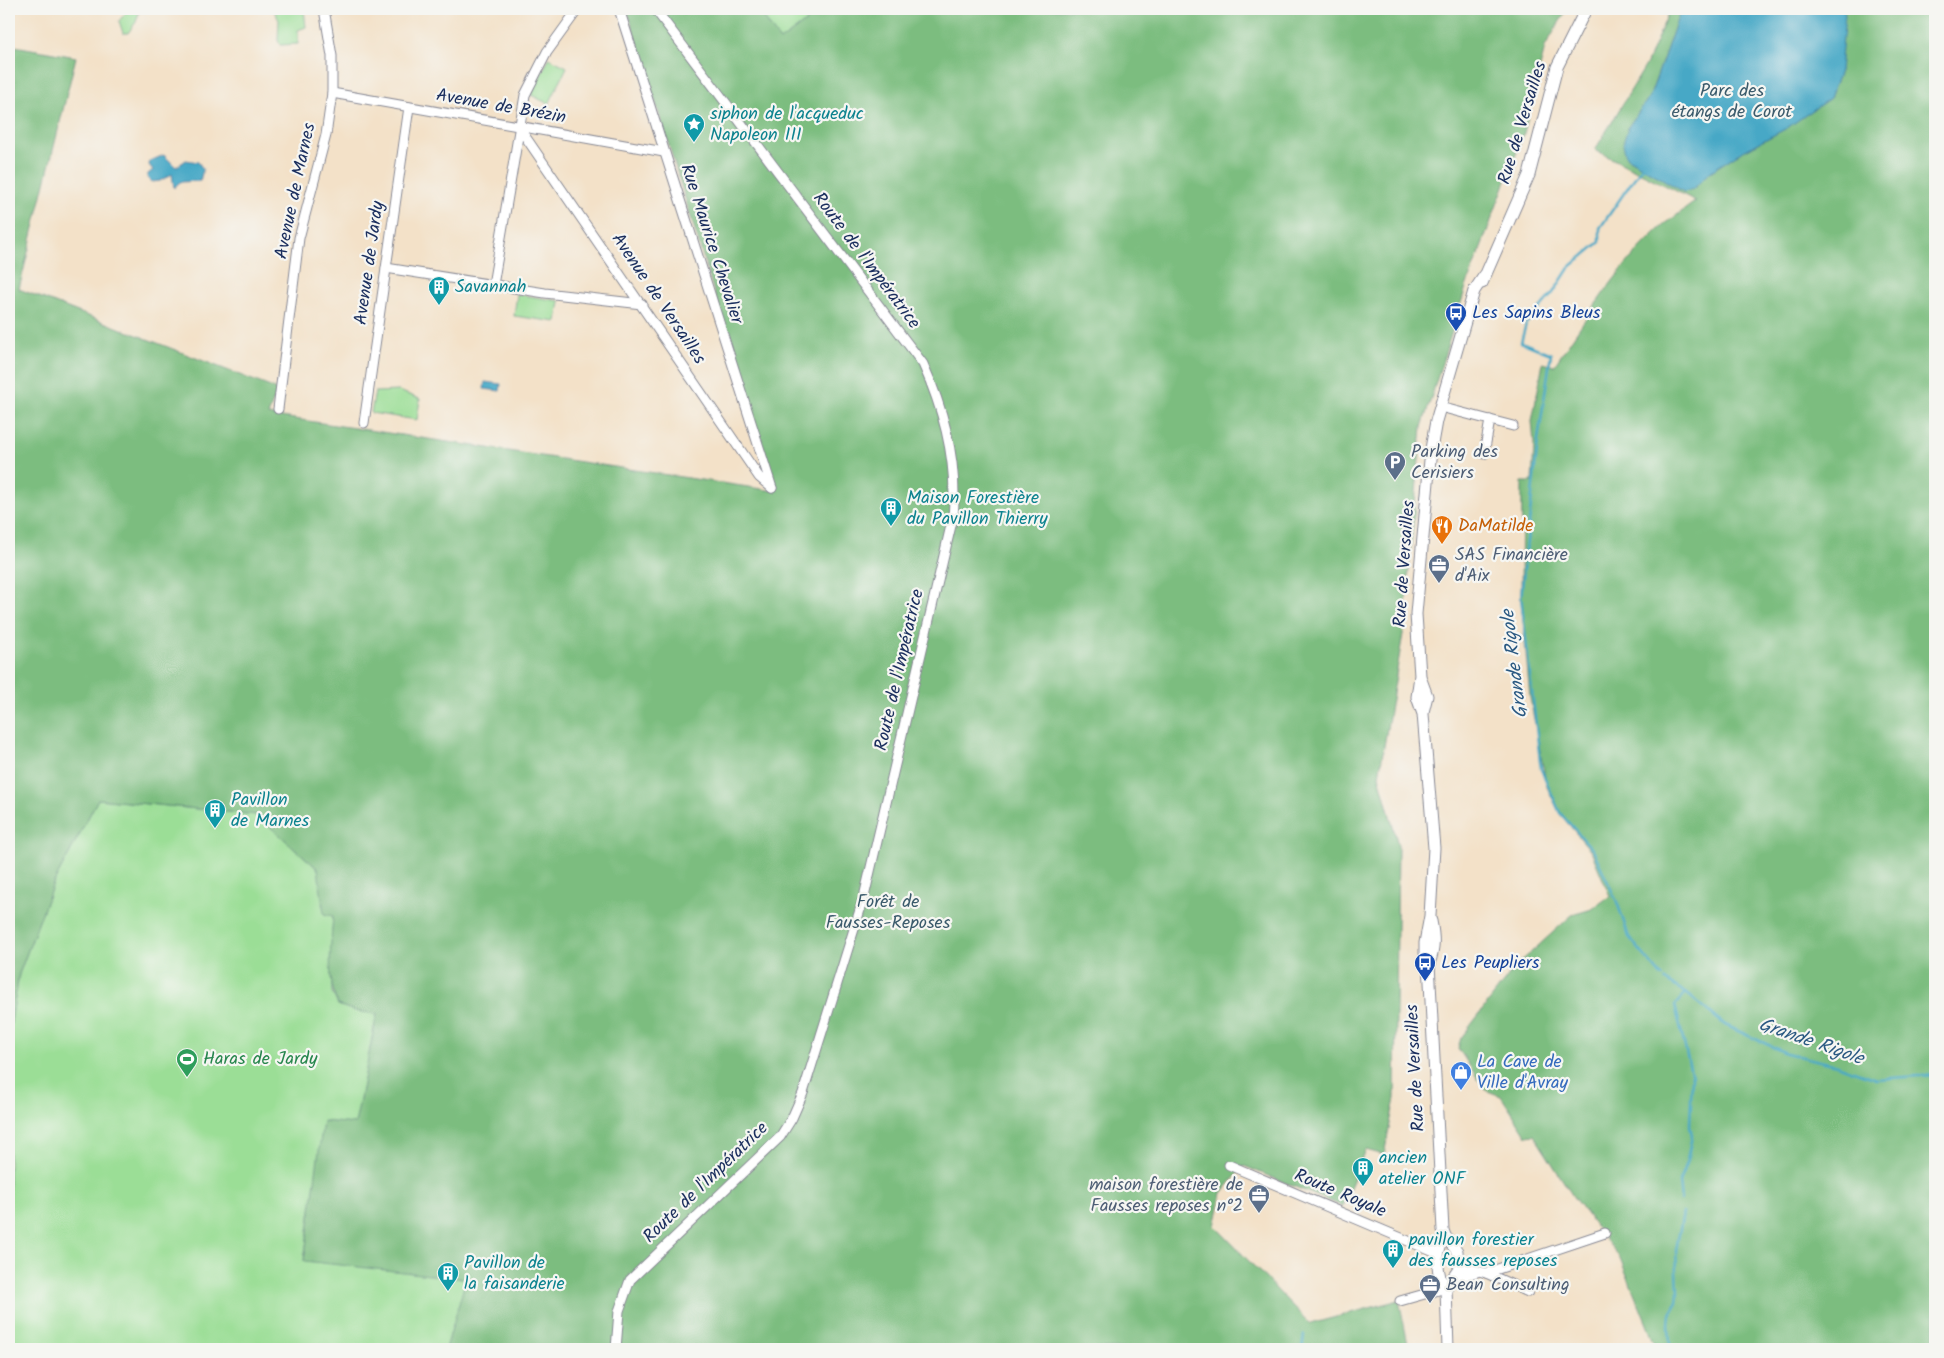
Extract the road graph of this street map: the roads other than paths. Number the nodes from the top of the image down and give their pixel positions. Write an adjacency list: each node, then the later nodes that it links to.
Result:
1 (324, 9): 6 (street, Avenue de Marnes)
2 (578, 9): 8 (street)
3 (619, 9): 9 (street, Rue Maurice Chevalier)
4 (655, 9): 29 (street, Route de l'Impératrice)
5 (1586, 9): 13 (main road, Rue de Versailles)
6 (332, 93): 7 (street, Avenue de Brézin); 14 (street, Avenue de Marnes)
7 (409, 107): 8 (street, Avenue de Brézin); 10 (street, Avenue de Jardy)
8 (518, 126): 9 (street, Avenue de Brézin); 11 (street); 12 (street, Avenue de Versailles)
9 (664, 152): 19 (street, Rue Maurice Chevalier)
10 (386, 268): 11 (street); 16 (street, Avenue de Jardy)
11 (493, 284): 12 (street)
12 (642, 304): 19 (street, Avenue de Versailles)
13 (1440, 407): 15 (street); 22 (main road, Rue de Versailles)
14 (278, 409)
15 (1490, 420): 17 (street); 18 (street)
16 (364, 423)
17 (1513, 426)
18 (1484, 454)
19 (772, 488)
20 (1229, 1165): 23 (street, Route Royale)
21 (1605, 1233): 25 (street)
22 (1445, 1236): 23 (main road); 24 (main road)
23 (1439, 1254): 26 (main road)
24 (1458, 1260): 25 (street); 26 (main road)
25 (1482, 1272): 26 (street); 27 (street)
26 (1449, 1284): 28 (street); 30 (main road)
27 (1528, 1292)
28 (1400, 1301)
29 (616, 1349)
30 (1448, 1349)

